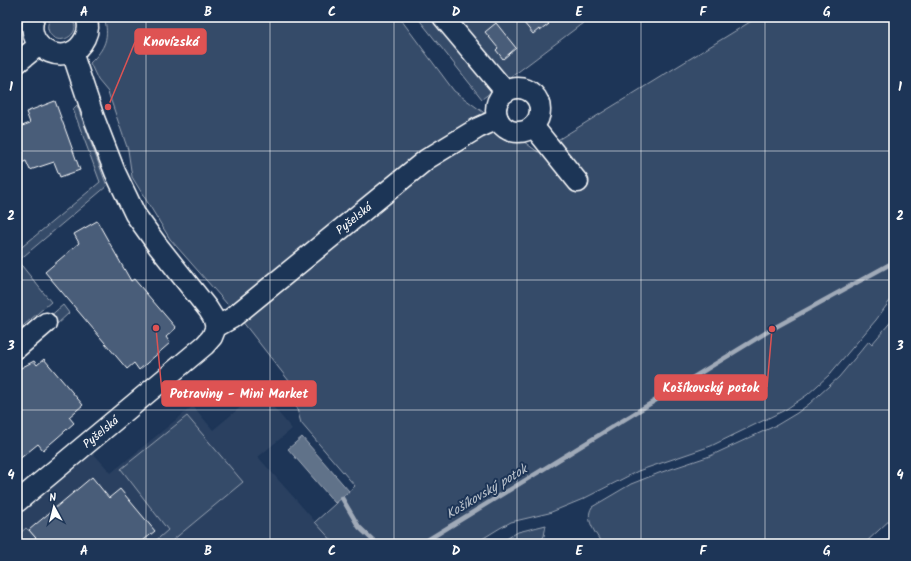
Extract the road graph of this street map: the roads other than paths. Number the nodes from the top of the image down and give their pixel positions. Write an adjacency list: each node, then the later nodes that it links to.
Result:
1 (34, 17): 4 (street)
2 (86, 17): 5 (street)
3 (452, 20): 7 (street)
4 (39, 45): 5 (street); 6 (street)
5 (72, 52): 12 (street)
6 (17, 63)
7 (506, 92): 8 (street); 9 (street)
8 (498, 119): 9 (street); 12 (street, Pyšelská)
9 (533, 126): 10 (street)
10 (578, 182)
11 (46, 323): 13 (street)
12 (216, 327): 14 (street, Pyšelská)
13 (17, 348)
14 (17, 502)

